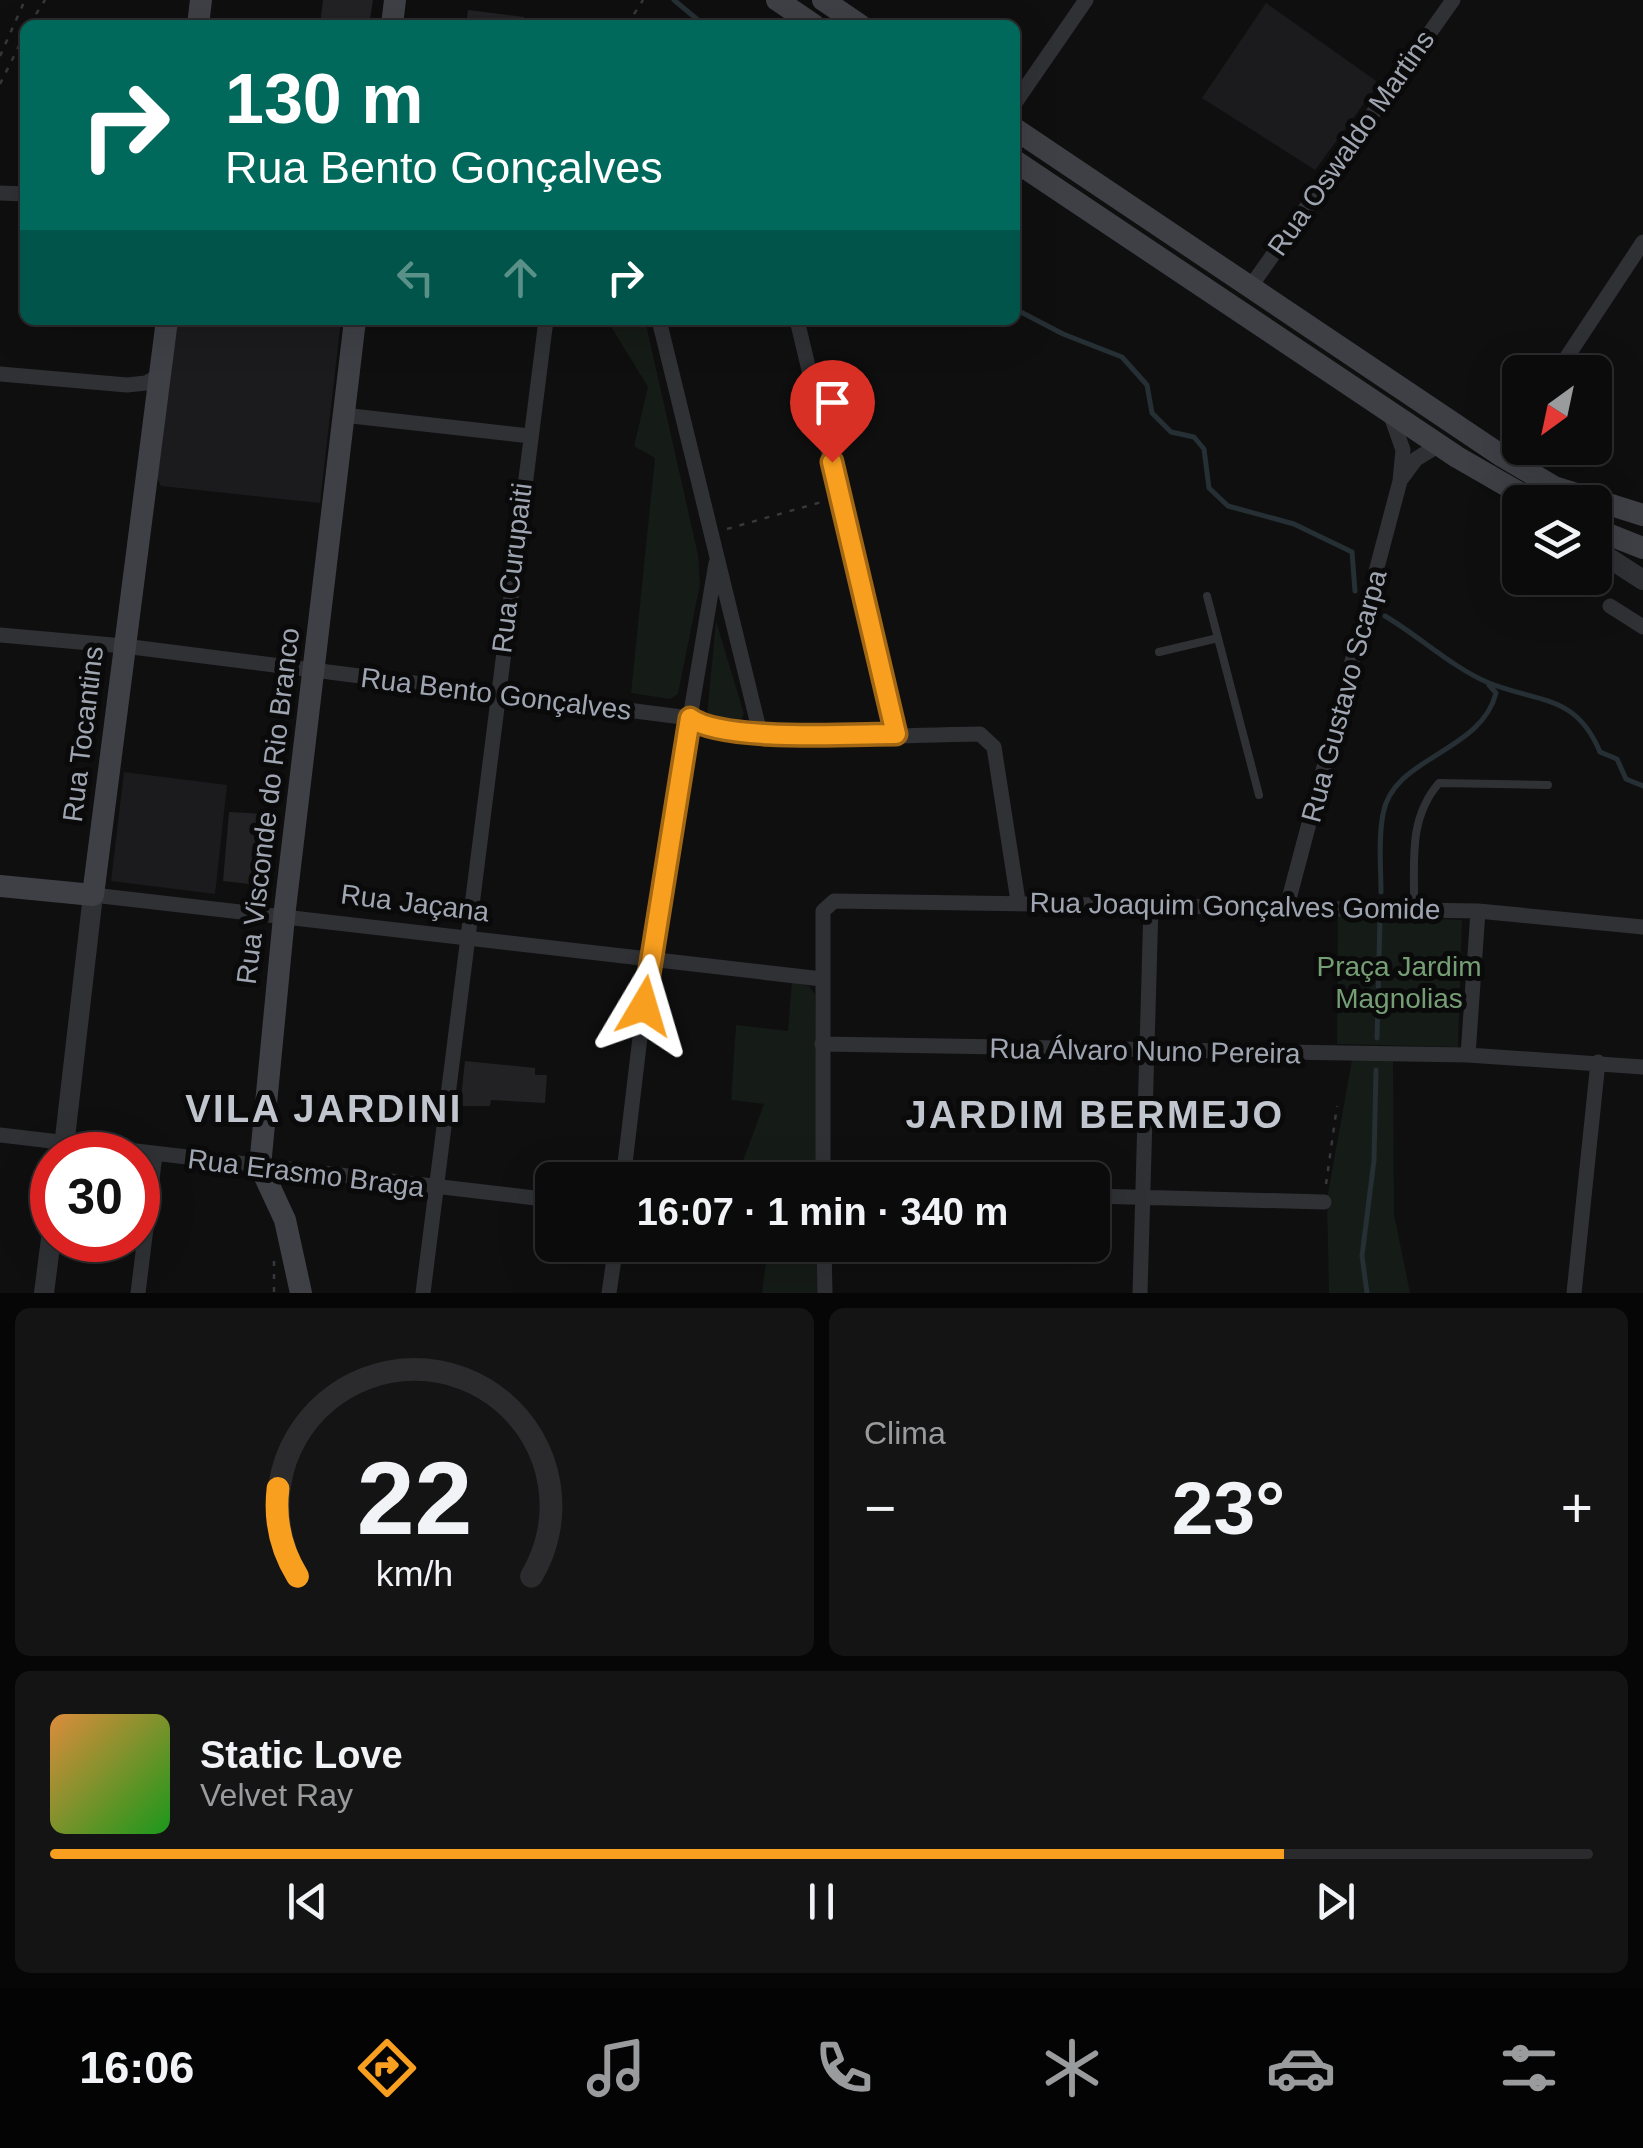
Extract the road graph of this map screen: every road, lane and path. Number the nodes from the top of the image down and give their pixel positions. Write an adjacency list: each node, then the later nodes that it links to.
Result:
1 (26, 0): 9 (path)
2 (777, 0): 6 (main road)
3 (823, 0): 7 (main road)
4 (1086, 0): 11 (street)
5 (1452, 0): 15 (street, Rua Oswaldo Martins)
6 (807, 20)
7 (853, 20)
8 (20, 44): 10 (path)
9 (0, 56)
10 (0, 84)
11 (1020, 96)
12 (1020, 131): 15 (main road)
13 (1020, 163): 24 (main road)
14 (1643, 242): 21 (street)
15 (1251, 286): 28 (main road)
16 (166, 325): 23 (main road, Rua Tocantins)
17 (354, 325): 25 (main road, Rua Visconde do Rio Branco)
18 (545, 325): 26 (street, Rua Curupaiti)
19 (660, 325): 35 (street)
20 (798, 325): 33 (street)
21 (1568, 355)
22 (0, 374): 23 (street)
23 (160, 375): 46 (main road, Rua Tocantins)
24 (1387, 410): 27 (main road); 30 (street, Rua Gustavo Scarpa)
25 (343, 415): 26 (street); 48 (main road, Rua Visconde do Rio Branco)
26 (530, 436): 49 (street, Rua Curupaiti)
27 (1448, 451): 30 (street); 31 (main road); 32 (street)
28 (1502, 456)
29 (1517, 465): 34 (main road)
30 (1400, 482): 59 (street, Rua Gustavo Scarpa)
31 (1506, 485)
32 (1502, 488)
33 (841, 497): 35 (path); 52 (street)
34 (1643, 515)
35 (709, 534): 39 (street)
36 (1612, 536): 37 (main road)
37 (1643, 548)
38 (1612, 560): 40 (street)
39 (716, 563): 50 (street); 51 (street)
40 (1643, 580)
41 (1207, 596): 45 (lane)
42 (1610, 606): 43 (street)
43 (1643, 628)
44 (0, 635): 46 (street, Rua Bento Gonçalves)
45 (1218, 638): 47 (lane); 54 (lane)
46 (124, 646): 48 (street, Rua Bento Gonçalves); 56 (main road, Rua Tocantins)
47 (1159, 652)
48 (314, 672): 49 (street, Rua Bento Gonçalves); 62 (main road, Rua Visconde do Rio Branco)
49 (496, 692): 50 (street, Rua Bento Gonçalves); 64 (street, Rua Curupaiti)
50 (690, 718): 51 (street, Rua Bento Gonçalves); 65 (street)
51 (760, 733): 52 (street, Rua Bento Gonçalves)
52 (896, 734): 57 (street, Rua Bento Gonçalves)
53 (1548, 785): 60 (lane)
54 (1258, 795)
55 (0, 886): 56 (main road, Rua Jaçana)
56 (94, 896): 62 (street, Rua Jaçana); 73 (street, Rua Tocantins)
57 (1018, 901): 58 (street, Rua Joaquim Gonçalves Gomide); 66 (street, Rua Joaquim Gonçalves Gomide)
58 (1151, 906): 59 (street, Rua Joaquim Gonçalves Gomide); 68 (street)
59 (1286, 910): 60 (street, Rua Joaquim Gonçalves Gomide)
60 (1414, 910): 61 (street, Rua Joaquim Gonçalves Gomide)
61 (1478, 911): 63 (street, Rua Joaquim Gonçalves Gomide); 69 (street)
62 (284, 917): 64 (street, Rua Jaçana); 79 (main road, Rua Visconde do Rio Branco)
63 (1643, 926)
64 (469, 939): 65 (street, Rua Jaçana); 80 (street, Rua Curupaiti)
65 (649, 962): 66 (street, Rua Jaçana); 77 (street)
66 (822, 979): 67 (street)
67 (822, 1044): 68 (street, Rua Álvaro Nuno Pereira); 78 (street)
68 (1144, 1052): 69 (street, Rua Álvaro Nuno Pereira); 82 (street)
69 (1468, 1055): 70 (street, Rua Álvaro Nuno Pereira)
70 (1598, 1062): 71 (street, Rua Álvaro Nuno Pereira); 96 (street)
71 (1643, 1067)
72 (1337, 1106): 84 (path)
73 (65, 1132)
74 (0, 1135): 75 (street, Rua Erasmo Braga)
75 (30, 1142)
76 (160, 1155): 79 (street, Rua Erasmo Braga)
77 (625, 1162)
78 (823, 1162)
79 (260, 1166): 80 (street, Rua Erasmo Braga); 91 (main road)
80 (437, 1188): 83 (street, Rua Erasmo Braga); 92 (street, Rua Curupaiti)
81 (1110, 1196): 82 (street)
82 (1143, 1197): 84 (street); 95 (street)
83 (535, 1198)
84 (1324, 1202)
85 (48, 1262): 89 (street)
86 (142, 1262): 90 (street)
87 (614, 1262): 93 (street)
88 (824, 1262): 94 (street)
89 (44, 1293)
90 (138, 1293)
91 (301, 1293)
92 (423, 1293)
93 (609, 1293)
94 (825, 1293)
95 (1140, 1293)
96 (1574, 1293)

